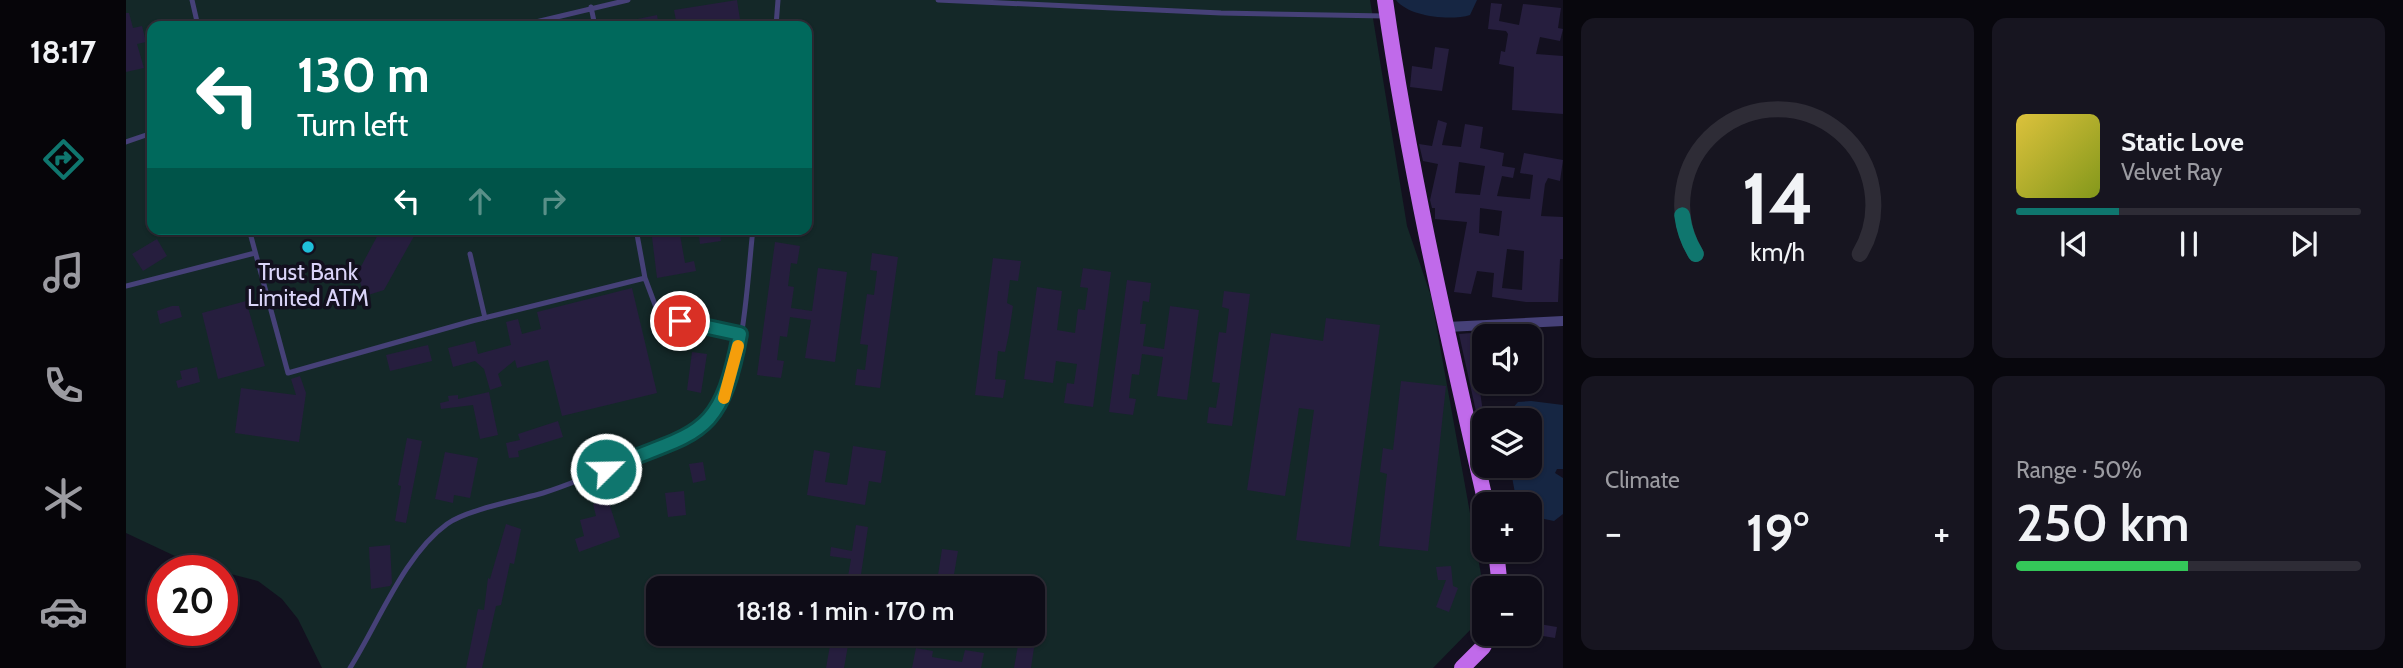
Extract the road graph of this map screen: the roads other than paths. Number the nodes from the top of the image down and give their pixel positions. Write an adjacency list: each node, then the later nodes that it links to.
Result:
1 (192, 0): 7 (lane)
2 (628, 0): 5 (lane)
3 (778, 0): 10 (lane)
4 (938, 0): 6 (lane)
5 (592, 7): 8 (lane); 9 (lane)
6 (1386, 8): 22 (main road)
7 (197, 21)
8 (538, 21)
9 (594, 21)
10 (776, 21)
11 (147, 135): 12 (lane)
12 (126, 142)
13 (250, 235): 16 (lane)
14 (637, 235): 18 (lane)
15 (752, 235): 23 (lane)
16 (255, 253): 19 (lane); 20 (lane)
17 (470, 254): 20 (lane)
18 (645, 278): 20 (lane); 23 (lane)
19 (126, 286)
20 (485, 318)
21 (1563, 321): 22 (street)
22 (1447, 327): 24 (main road)
23 (740, 334): 26 (lane)
24 (1483, 492)
25 (1484, 646): 27 (main road)
26 (350, 668)
27 (1462, 668)

